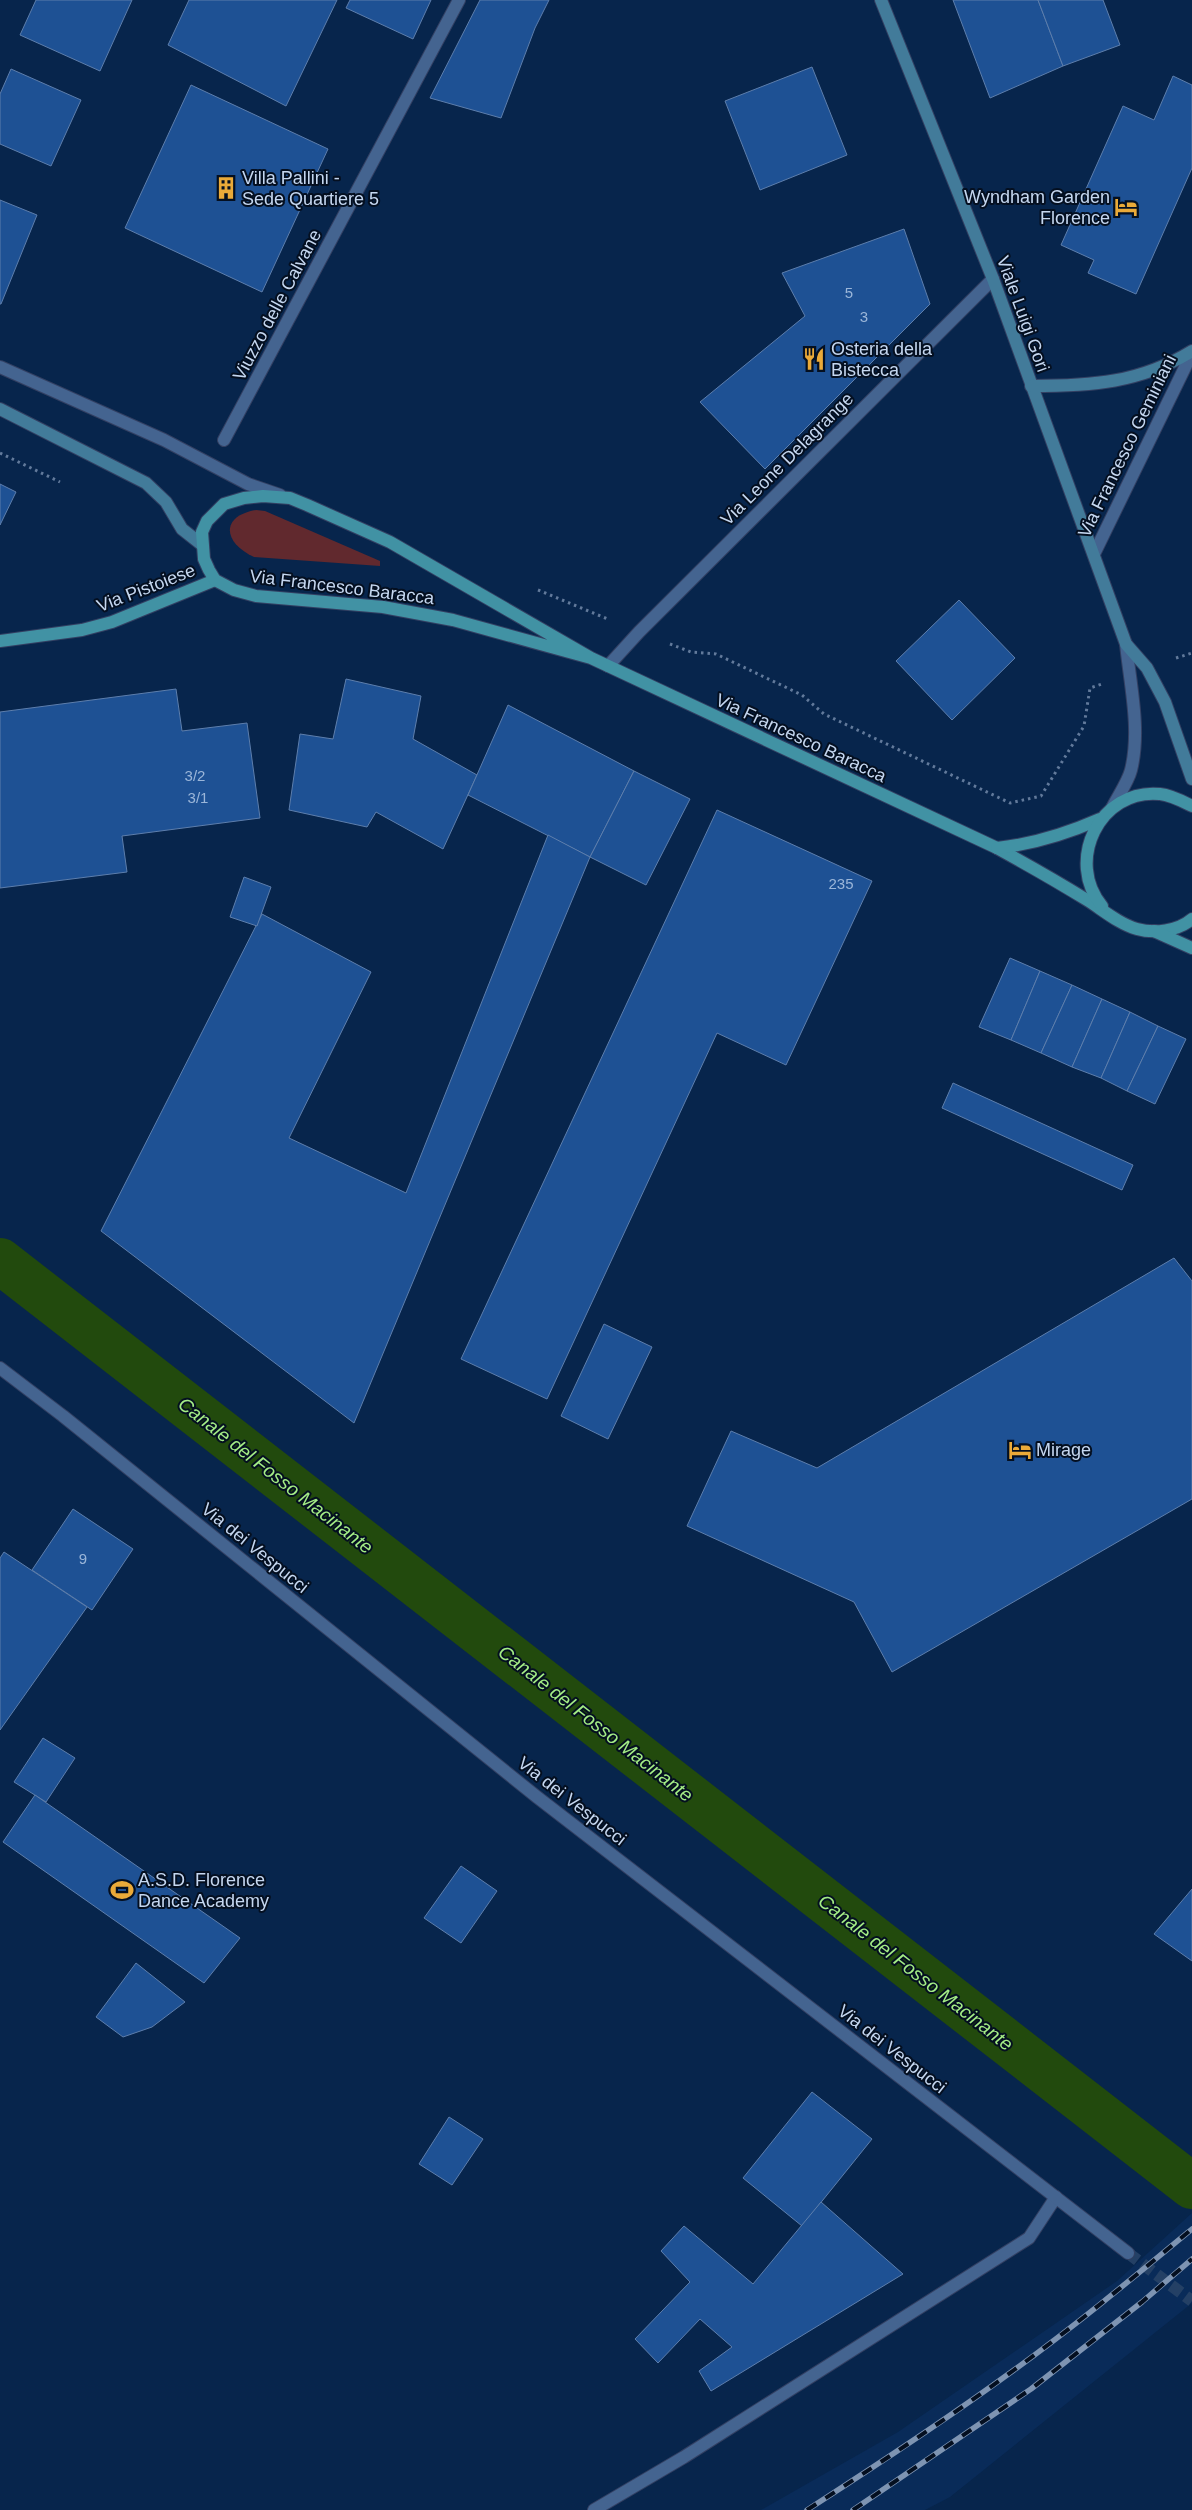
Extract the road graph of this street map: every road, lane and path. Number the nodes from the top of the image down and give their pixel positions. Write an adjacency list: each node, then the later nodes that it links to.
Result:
1 (459, 0): 8 (street, Viuzzo delle Calvane)
2 (881, 0): 3 (street, Viale Luigi Gori)
3 (993, 279): 6 (street, Viale Luigi Gori); 19 (street, Via Leone Delagrange)
4 (1192, 352): 6 (street, Via Francesco Geminiani); 13 (street, Via Francesco Geminiani)
5 (0, 367): 11 (street, Via Francesco Baracca)
6 (1031, 386): 13 (street, Viale Luigi Gori)
7 (0, 409): 12 (street)
8 (224, 440)
9 (0, 452): 10 (path)
10 (60, 482)
11 (290, 498): 12 (main road, Via Francesco Baracca); 18 (main road, Via Francesco Baracca)
12 (201, 544): 14 (main road)
13 (1094, 554): 16 (street, Viale Luigi Gori)
14 (215, 580): 15 (main road, Via Pistoiese); 18 (main road, Via Francesco Baracca)
15 (0, 641)
16 (1126, 644): 21 (street, Viale Luigi Gori); 23 (street, Viale Luigi Gori)
17 (691, 652): 20 (path)
18 (591, 658): 19 (main road, Via Francesco Baracca)
19 (608, 666): 25 (main road, Via Francesco Baracca)
20 (1090, 688)
21 (1192, 779)
22 (1192, 806): 23 (main road, Via Francesco Baracca)
23 (1112, 808): 24 (main road, Via Francesco Baracca)
24 (1100, 819): 25 (main road, Via Francesco Baracca); 26 (main road, Via Francesco Baracca)
25 (997, 848): 26 (main road, Via Francesco Baracca)
26 (1107, 912): 28 (main road, Via Francesco Baracca)
27 (1192, 919): 28 (main road, Via Francesco Baracca)
28 (1154, 931): 29 (main road, Via Francesco Baracca)
29 (1192, 948)
30 (0, 1368): 31 (street, Via dei Vespucci)
31 (1056, 2197): 32 (street, Via dei Vespucci); 33 (street)
32 (1128, 2253)
33 (594, 2510)

